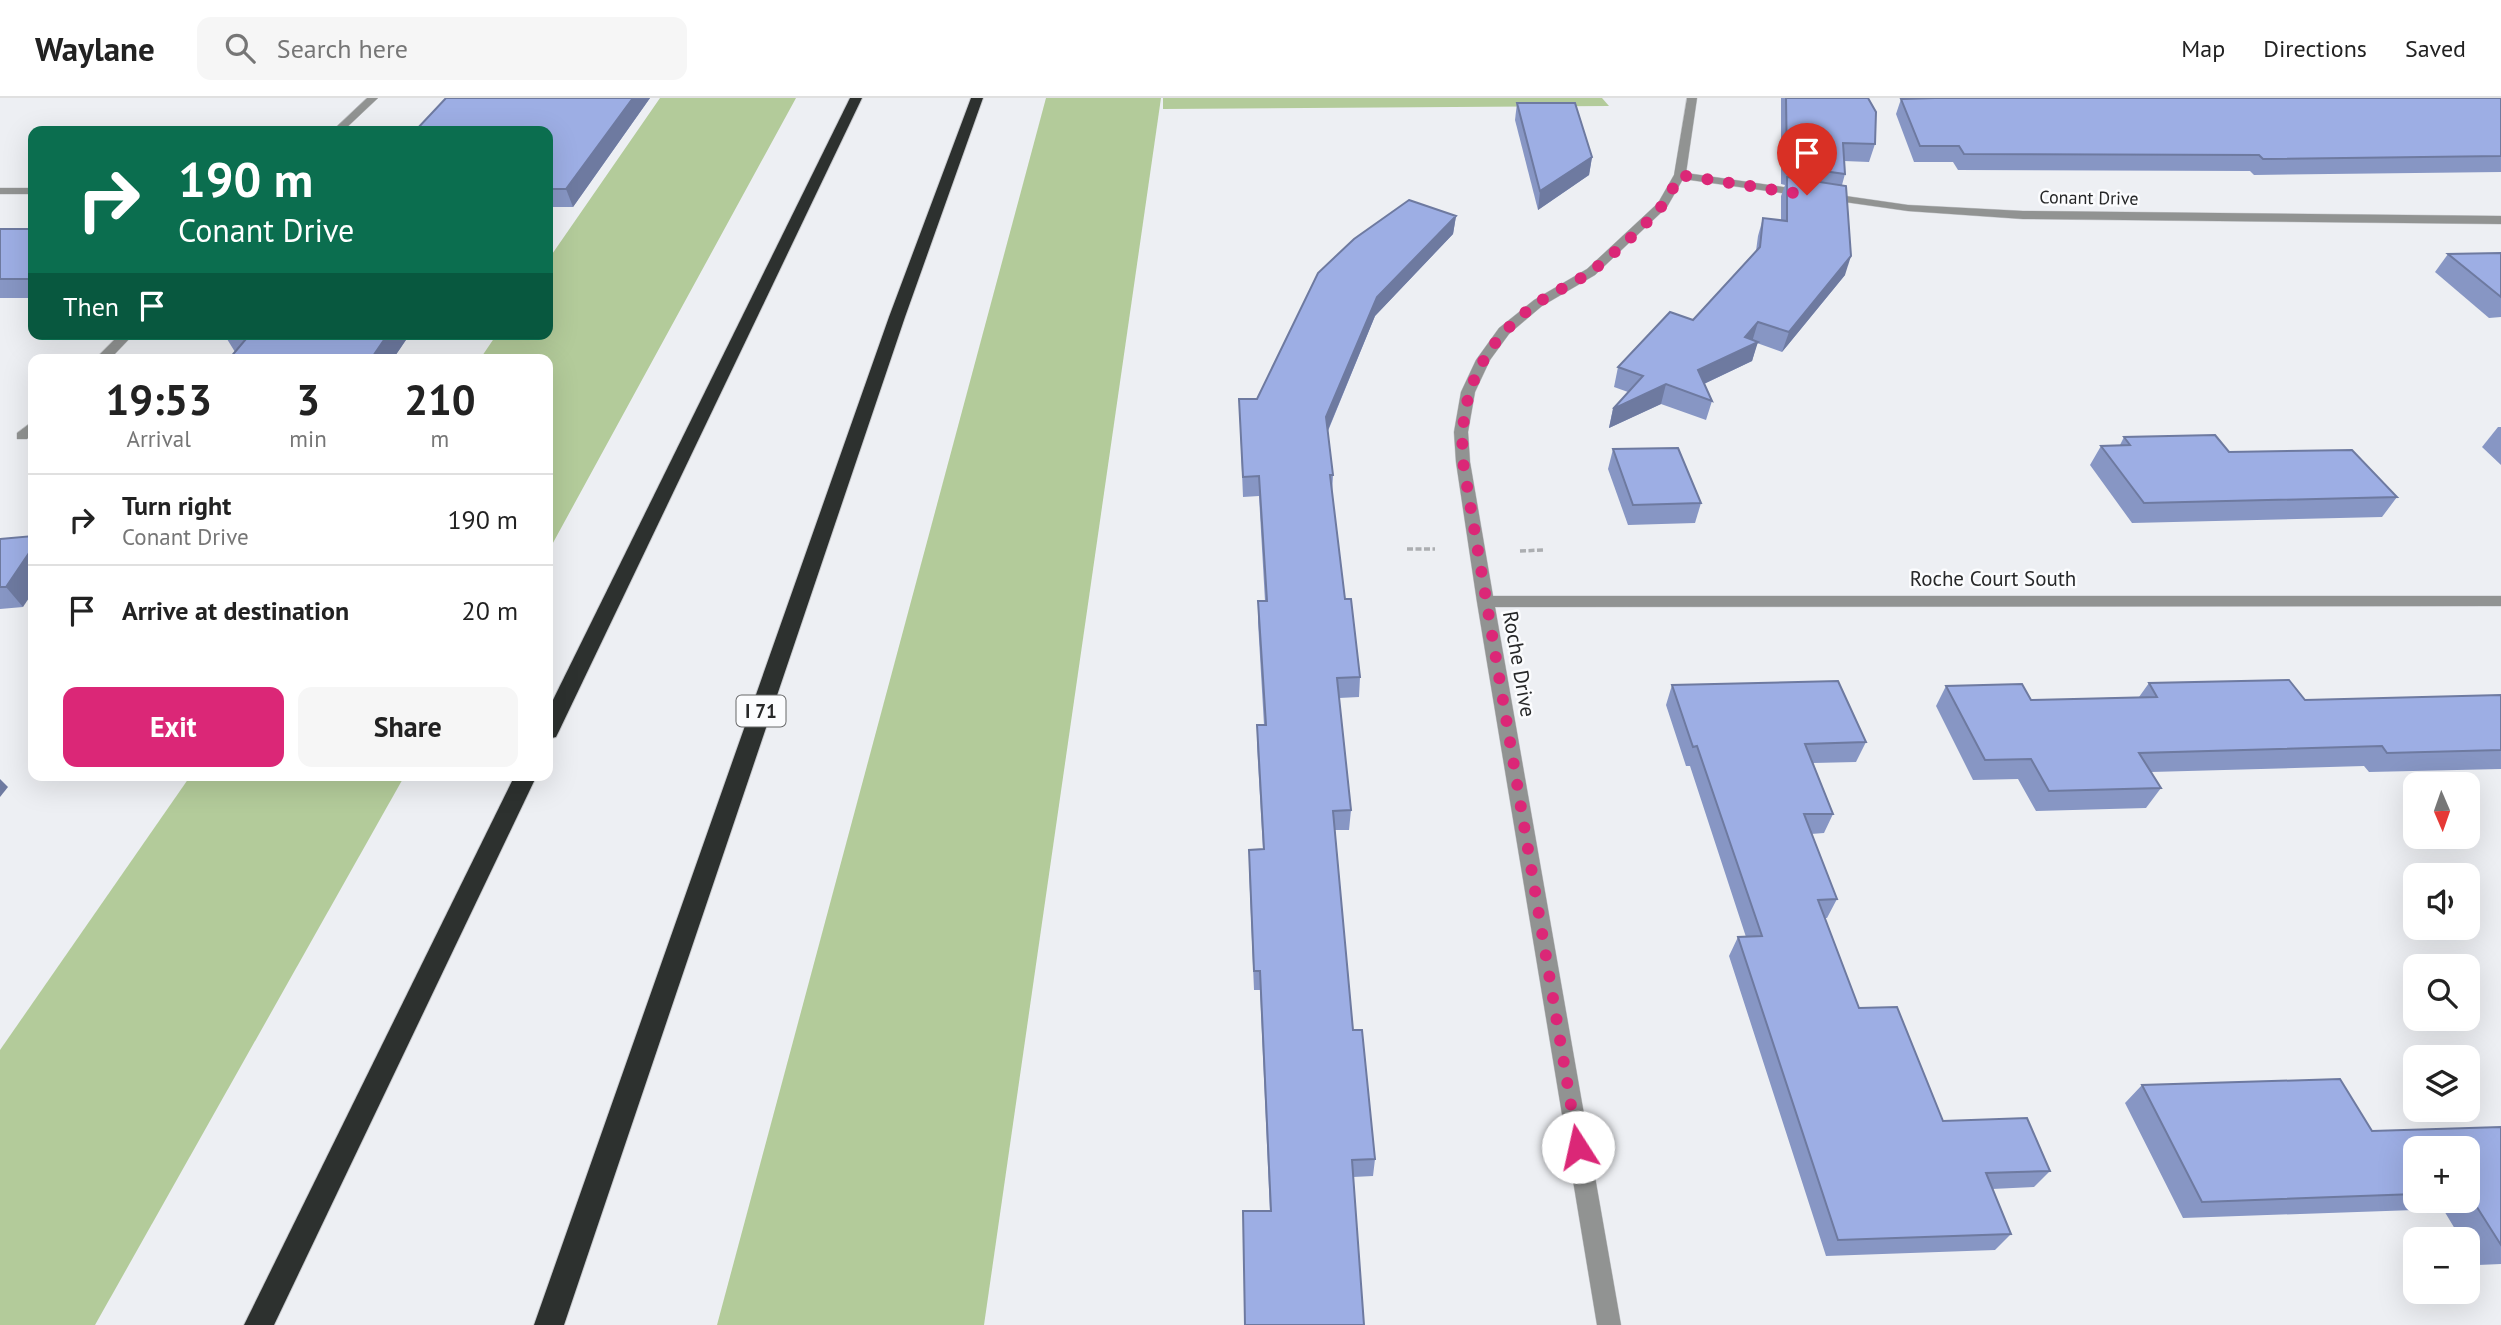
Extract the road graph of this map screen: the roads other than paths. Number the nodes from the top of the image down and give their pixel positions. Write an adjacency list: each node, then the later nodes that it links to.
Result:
1 (373, 98): 5 (street)
2 (856, 98): 16 (highway)
3 (977, 98): 19 (highway, I 71)
4 (1692, 98): 6 (street, Roche Drive)
5 (342, 126)
6 (1680, 175): 9 (street, Conant Drive); 15 (street, Roche Drive)
7 (0, 191): 8 (street)
8 (28, 191)
9 (2501, 220)
10 (122, 340): 11 (street)
11 (107, 354)
12 (28, 430): 13 (street)
13 (22, 436)
14 (2501, 601): 15 (street, Roche Court South)
15 (1485, 602): 20 (street, Roche Drive)
16 (553, 721)
17 (523, 781): 18 (highway)
18 (259, 1325)
19 (549, 1325)
20 (1609, 1325)

